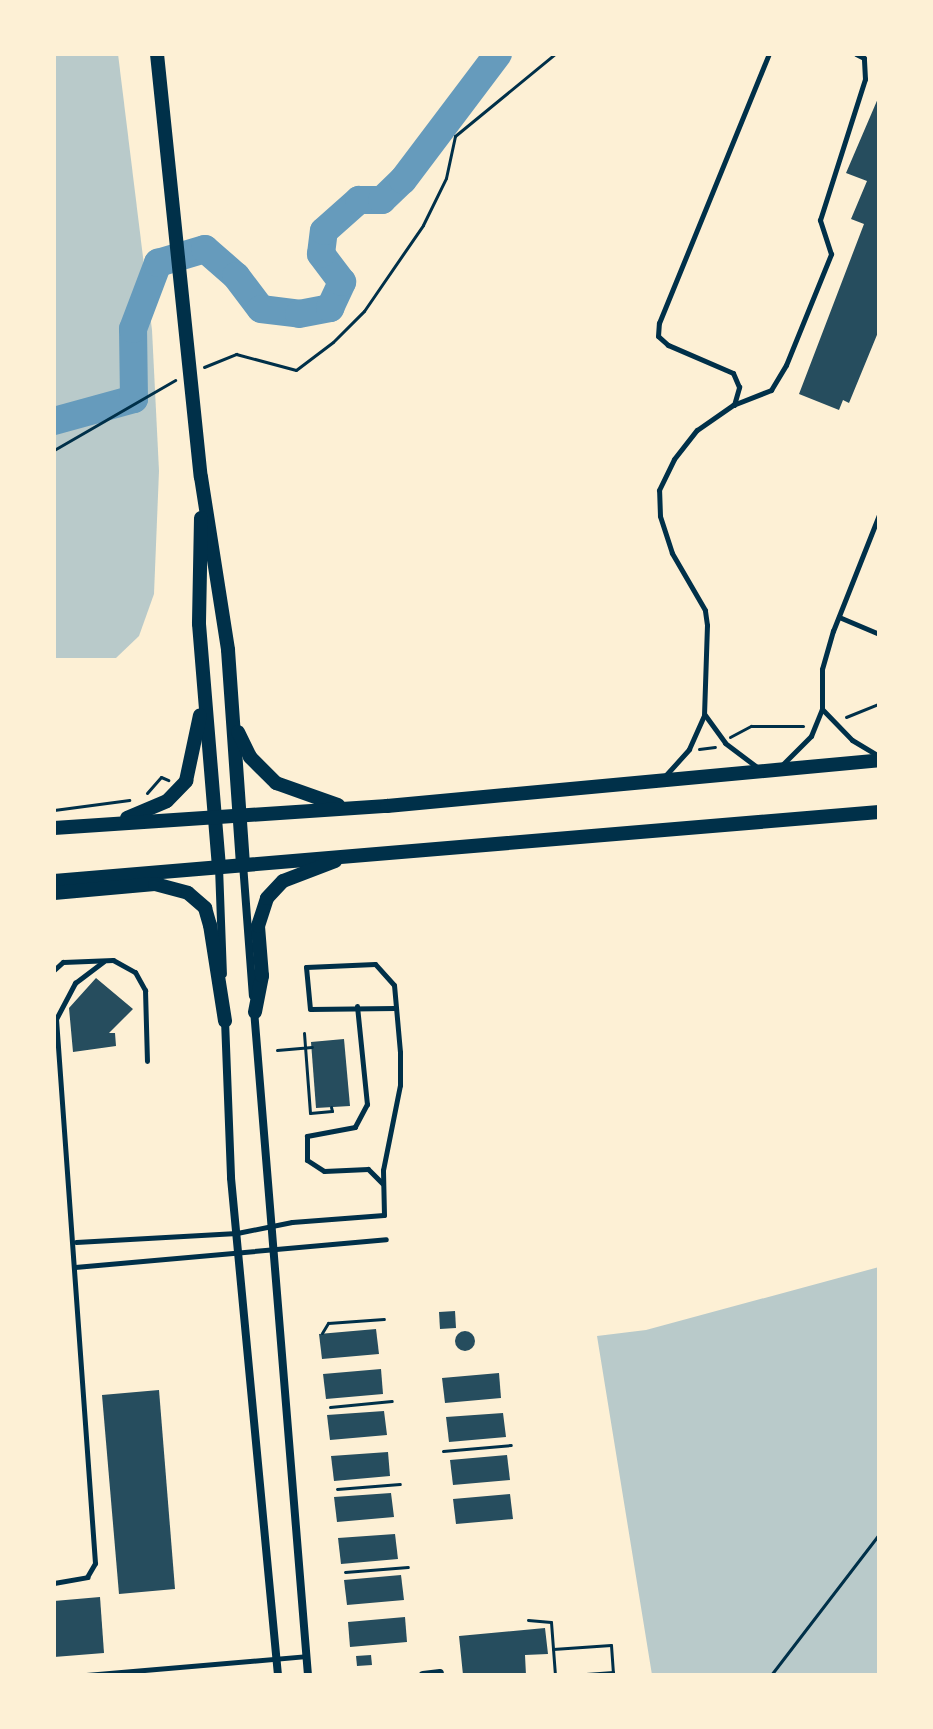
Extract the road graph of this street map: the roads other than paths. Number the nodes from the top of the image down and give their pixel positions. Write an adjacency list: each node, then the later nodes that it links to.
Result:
1 (157, 54): 5 (main road)
2 (769, 54): 4 (lane)
3 (856, 54): 4 (lane)
4 (733, 405): 11 (lane)
5 (201, 477): 9 (main road); 12 (main road)
6 (879, 515): 7 (lane)
7 (839, 617): 8 (lane); 10 (lane)
8 (879, 634)
9 (203, 675): 20 (main road); 21 (main road)
10 (822, 709): 13 (lane); 14 (lane)
11 (704, 715): 15 (lane); 16 (lane)
12 (234, 724): 17 (main road); 19 (main road)
13 (879, 758): 14 (main road)
14 (779, 769): 15 (main road)
15 (761, 770): 16 (main road)
16 (661, 779): 17 (main road)
17 (351, 809): 19 (main road)
18 (879, 812): 23 (main road)
19 (242, 818): 20 (main road); 24 (main road)
20 (217, 819): 21 (main road); 25 (main road)
21 (111, 824): 22 (main road)
22 (54, 828)
23 (347, 856): 24 (main road); 32 (main road)
24 (243, 864): 25 (main road); 32 (street)
25 (219, 867): 26 (main road); 34 (street)
26 (54, 881)
27 (54, 893): 34 (main road)
28 (104, 961): 29 (lane); 33 (lane); 35 (lane)
29 (54, 970)
30 (357, 1006): 31 (lane); 31 (lane); 37 (lane)
31 (395, 1008): 37 (lane)
32 (255, 1012): 38 (street)
33 (55, 1017): 36 (lane)
34 (225, 1021): 39 (street)
35 (147, 1061)
36 (56, 1069): 41 (lane)
37 (382, 1184): 38 (lane)
38 (272, 1229): 39 (lane); 42 (street)
39 (237, 1233): 41 (lane); 43 (street)
40 (386, 1239): 42 (lane)
41 (76, 1242): 44 (lane)
42 (273, 1246): 43 (lane); 46 (street)
43 (238, 1253): 44 (lane); 47 (street)
44 (75, 1267): 45 (lane)
45 (54, 1583)
46 (306, 1656): 47 (lane); 51 (street)
47 (275, 1659): 49 (lane); 50 (street)
48 (440, 1673): 52 (street)
49 (86, 1675)
50 (278, 1675)
51 (308, 1675)
52 (423, 1675)

